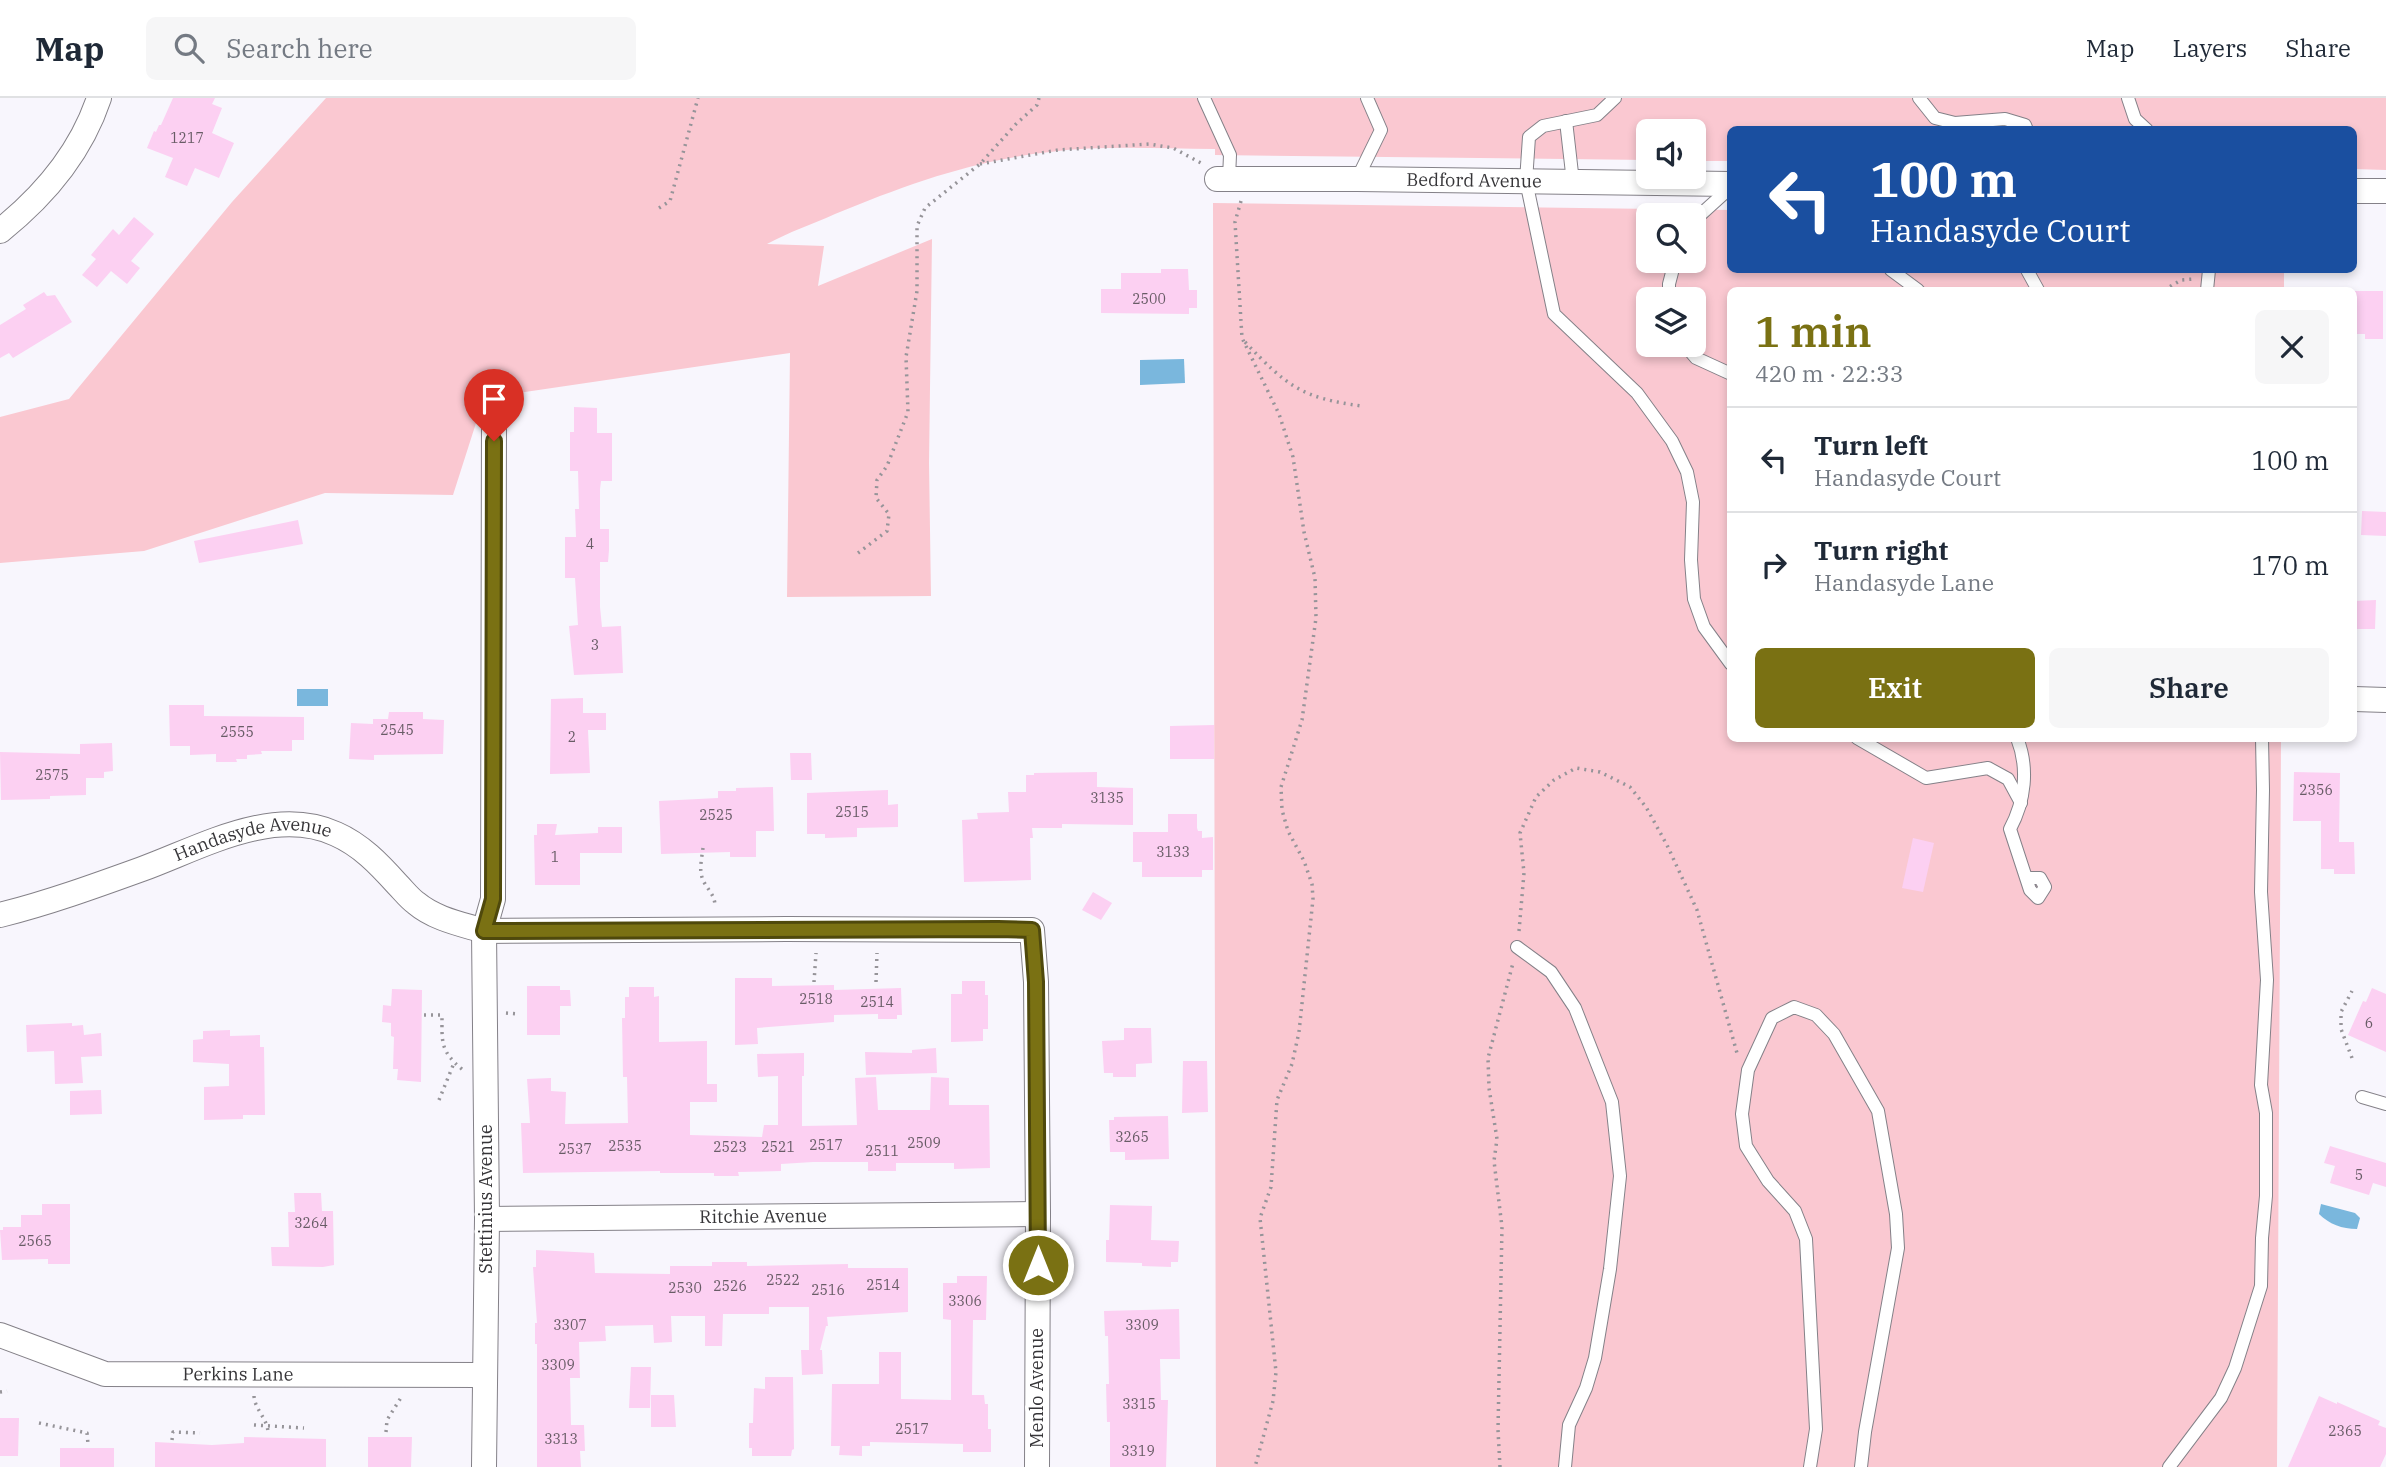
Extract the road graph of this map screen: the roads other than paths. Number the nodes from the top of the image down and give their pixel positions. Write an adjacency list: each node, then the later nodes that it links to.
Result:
1 (99, 98): 19 (street)
2 (1204, 98): 11 (lane)
3 (1367, 98): 10 (lane)
4 (1615, 98): 7 (lane)
5 (1919, 98): 8 (lane)
6 (2128, 98): 9 (lane)
7 (1566, 121): 12 (lane); 13 (lane)
8 (2025, 126)
9 (2143, 126)
10 (1357, 178): 11 (street, Bedford Avenue); 12 (street, Bedford Avenue)
11 (1223, 179)
12 (1527, 181): 13 (street, Bedford Avenue); 25 (lane)
13 (1573, 182): 14 (street, Bedford Avenue)
14 (1727, 185)
15 (1727, 189): 18 (lane)
16 (2357, 191): 17 (street)
17 (2386, 191)
18 (1706, 209)
19 (0, 231)
20 (1895, 273): 21 (lane)
21 (1914, 287)
22 (1695, 357): 23 (lane)
23 (1727, 372)
24 (494, 417): 35 (street, Stettinius Avenue)
25 (1727, 659)
26 (2357, 699): 27 (street)
27 (2386, 700)
28 (1864, 742): 31 (lane)
29 (2019, 742): 31 (lane)
30 (2262, 742): 48 (lane)
31 (2021, 803): 32 (lane)
32 (2026, 878)
33 (0, 915): 35 (street, Handasyde Avenue)
34 (1032, 930): 35 (street, Handasyde Avenue); 39 (street, Menlo Avenue)
35 (484, 931): 40 (street, Stettinius Avenue)
36 (1517, 947): 45 (lane)
37 (2362, 1097): 38 (lane)
38 (2386, 1104)
39 (1038, 1214): 40 (street, Ritchie Avenue); 44 (street, Menlo Avenue)
40 (487, 1219): 42 (street, Stettinius Avenue)
41 (0, 1335): 42 (street, Perkins Lane)
42 (484, 1375): 43 (street, Stettinius Avenue)
43 (484, 1467)
44 (1037, 1467)
45 (1565, 1467)
46 (1810, 1467): 47 (lane)
47 (1861, 1467)
48 (2169, 1467)

